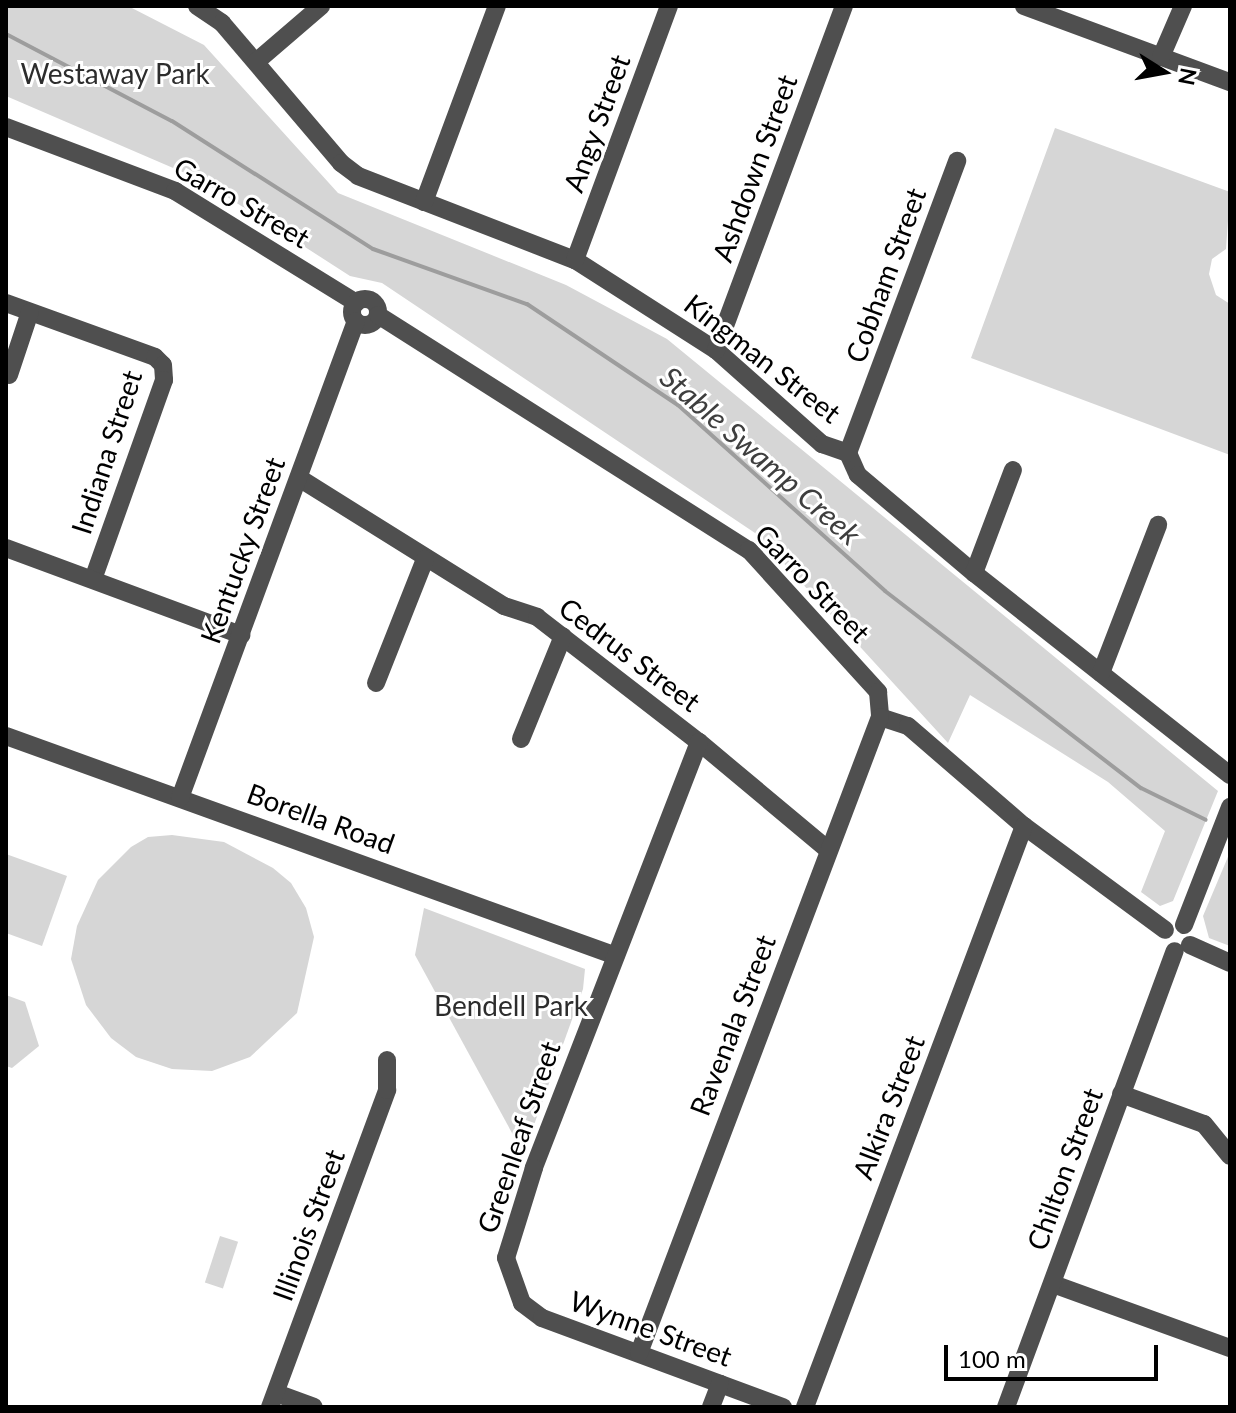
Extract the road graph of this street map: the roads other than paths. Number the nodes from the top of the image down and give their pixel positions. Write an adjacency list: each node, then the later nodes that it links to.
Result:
1 (197, 6): 9 (street, Kingman Street)
2 (321, 6): 9 (street)
3 (497, 6): 13 (street)
4 (669, 6): 14 (street, Angy Street)
5 (844, 6): 18 (street, Ashdown Street)
6 (1024, 6): 8 (street)
7 (1183, 6): 8 (street)
8 (1161, 57): 10 (street)
9 (256, 62): 13 (street, Kingman Street)
10 (1230, 82)
11 (6, 127): 17 (street, Garro Street)
12 (957, 161): 20 (street, Cobham Street)
13 (424, 202): 14 (street, Kingman Street)
14 (575, 260): 18 (street, Kingman Street)
15 (6, 303): 16 (street, Indiana Street)
16 (30, 312): 19 (street); 27 (street, Indiana Street)
17 (356, 312): 22 (street, Kentucky Street); 32 (street, Garro Street)
18 (716, 350): 20 (street, Kingman Street)
19 (9, 375)
20 (848, 453): 26 (street, Kingman Street)
21 (1013, 470): 26 (street)
22 (299, 478): 25 (street, Cedrus Street); 28 (street, Kentucky Street)
23 (1158, 525): 30 (street)
24 (6, 548): 27 (street)
25 (425, 559): 29 (street, Cedrus Street); 31 (street)
26 (974, 573): 30 (street, Kingman Street)
27 (93, 579): 28 (street)
28 (241, 635): 37 (street, Kentucky Street)
29 (563, 636): 34 (street); 35 (street, Cedrus Street)
30 (1101, 673): 36 (street, Kingman Street)
31 (376, 683)
32 (880, 717): 39 (street); 40 (street, Ravenala Street)
33 (6, 736): 37 (street, Borella Road)
34 (521, 739)
35 (699, 742): 40 (street, Cedrus Street); 44 (street, Greenleaf Street)
36 (1230, 775)
37 (180, 798): 44 (street, Borella Road)
38 (1230, 807): 41 (street)
39 (1024, 826): 42 (street); 58 (street, Alkira Street)
40 (828, 850): 52 (street, Ravenala Street)
41 (1184, 925): 42 (street); 43 (street)
42 (1165, 930): 43 (street)
43 (1182, 948): 45 (street); 47 (street, Chilton Street)
44 (616, 956): 50 (street, Greenleaf Street)
45 (1230, 963)
46 (387, 1060): 54 (street, Illinois Street)
47 (1121, 1094): 48 (street); 49 (street, Chilton Street)
48 (1230, 1156)
49 (1053, 1284): 51 (street); 59 (street, Chilton Street)
50 (512, 1285): 52 (street, Wynne Street)
51 (1230, 1348)
52 (639, 1353): 53 (street, Wynne Street)
53 (720, 1384): 56 (street); 57 (street, Wynne Street)
54 (273, 1400): 55 (street)
55 (314, 1407)
56 (711, 1407)
57 (783, 1407)
58 (805, 1407)
59 (1006, 1407)

